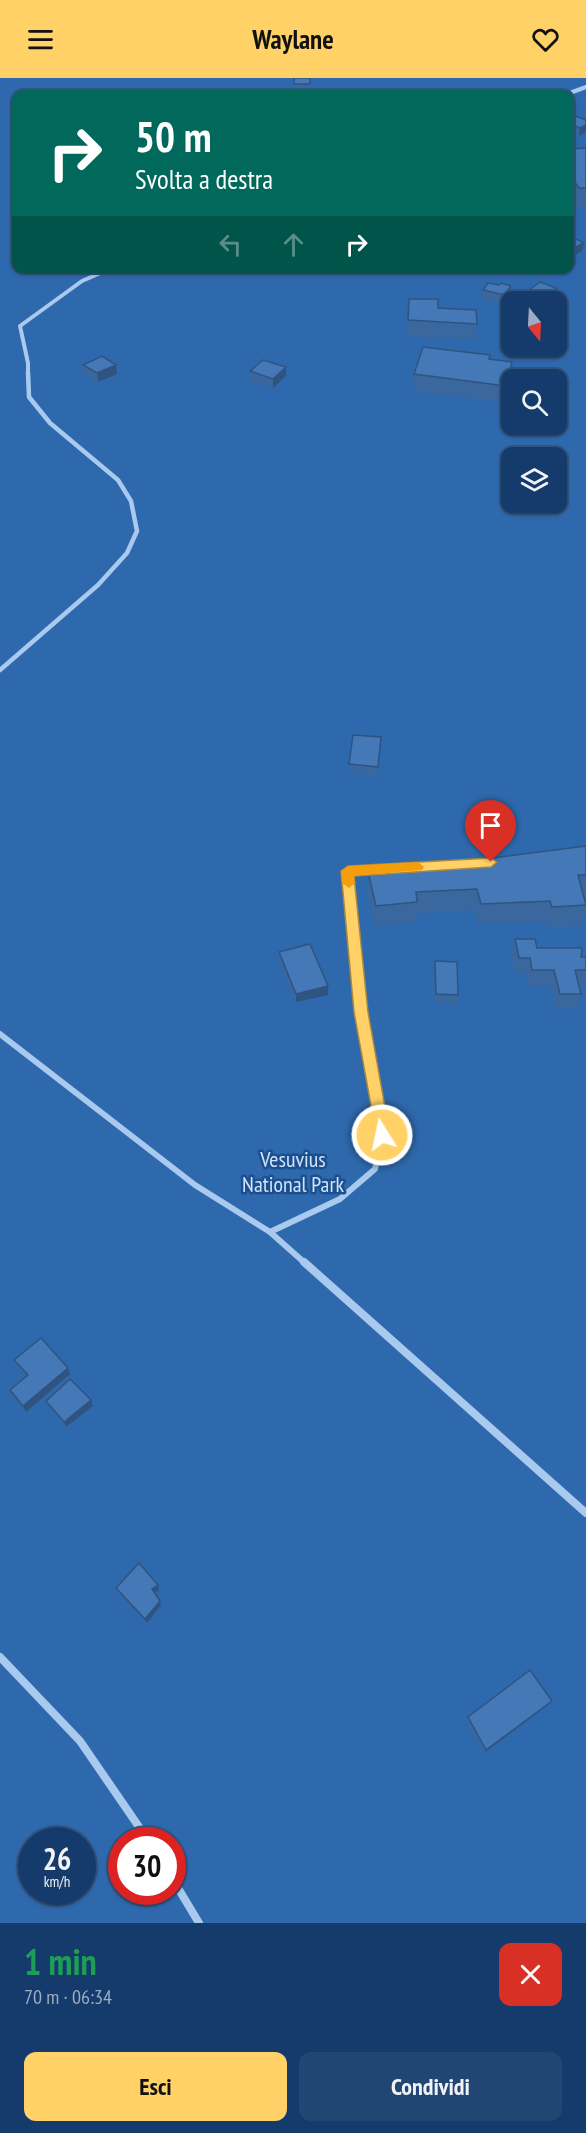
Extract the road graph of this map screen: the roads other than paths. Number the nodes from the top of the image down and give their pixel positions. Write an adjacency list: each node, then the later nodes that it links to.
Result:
1 (100, 273): 2 (street)
2 (0, 670)
3 (383, 869): 5 (street)
4 (0, 1034): 5 (street)
5 (270, 1232): 6 (street)
6 (586, 1514)
7 (0, 1657): 8 (street)
8 (139, 1827)
9 (186, 1901): 10 (street)
10 (199, 1923)

